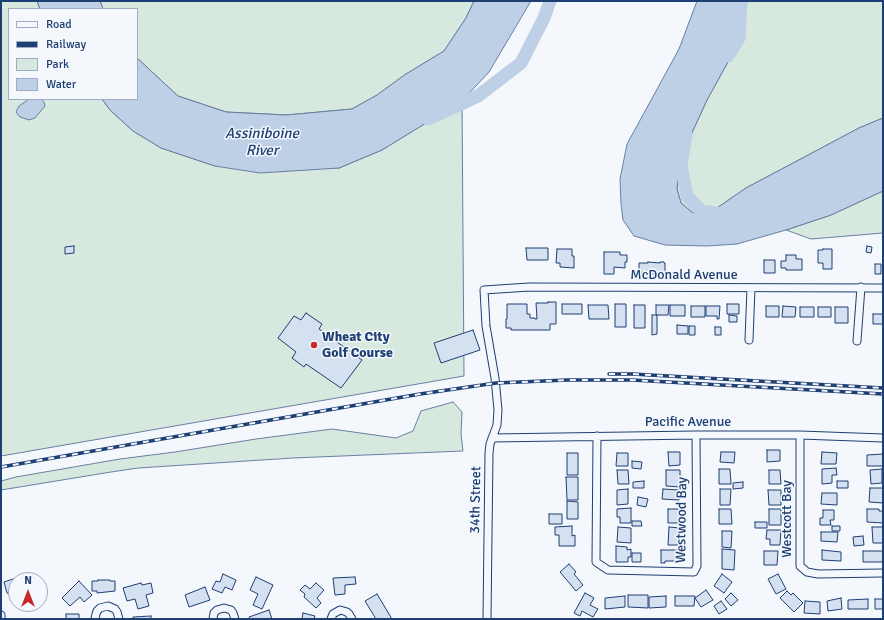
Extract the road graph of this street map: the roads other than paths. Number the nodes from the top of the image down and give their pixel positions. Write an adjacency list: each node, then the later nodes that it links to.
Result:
1 (861, 287): 2 (street, McDonald Avenue); 3 (street, McDonald Avenue); 6 (street)
2 (751, 288): 4 (street, McDonald Avenue); 5 (street)
3 (883, 288)
4 (484, 290): 10 (street, 34th Street)
5 (749, 340)
6 (858, 341)
7 (696, 435): 8 (street, Pacific Avenue); 9 (street, Pacific Avenue); 9 (street, Westwood Bay)
8 (800, 435): 11 (street, Pacific Avenue); 12 (street, Westcott Bay)
9 (597, 436): 10 (street, Pacific Avenue)
10 (492, 438): 21 (street, 34th Street)
11 (883, 438)
12 (883, 573)
13 (1, 614): 14 (street)
14 (1, 619)
15 (95, 619): 16 (street)
16 (118, 619)
17 (212, 619): 18 (street)
18 (235, 619)
19 (331, 619): 20 (street)
20 (352, 619)
21 (488, 619)

